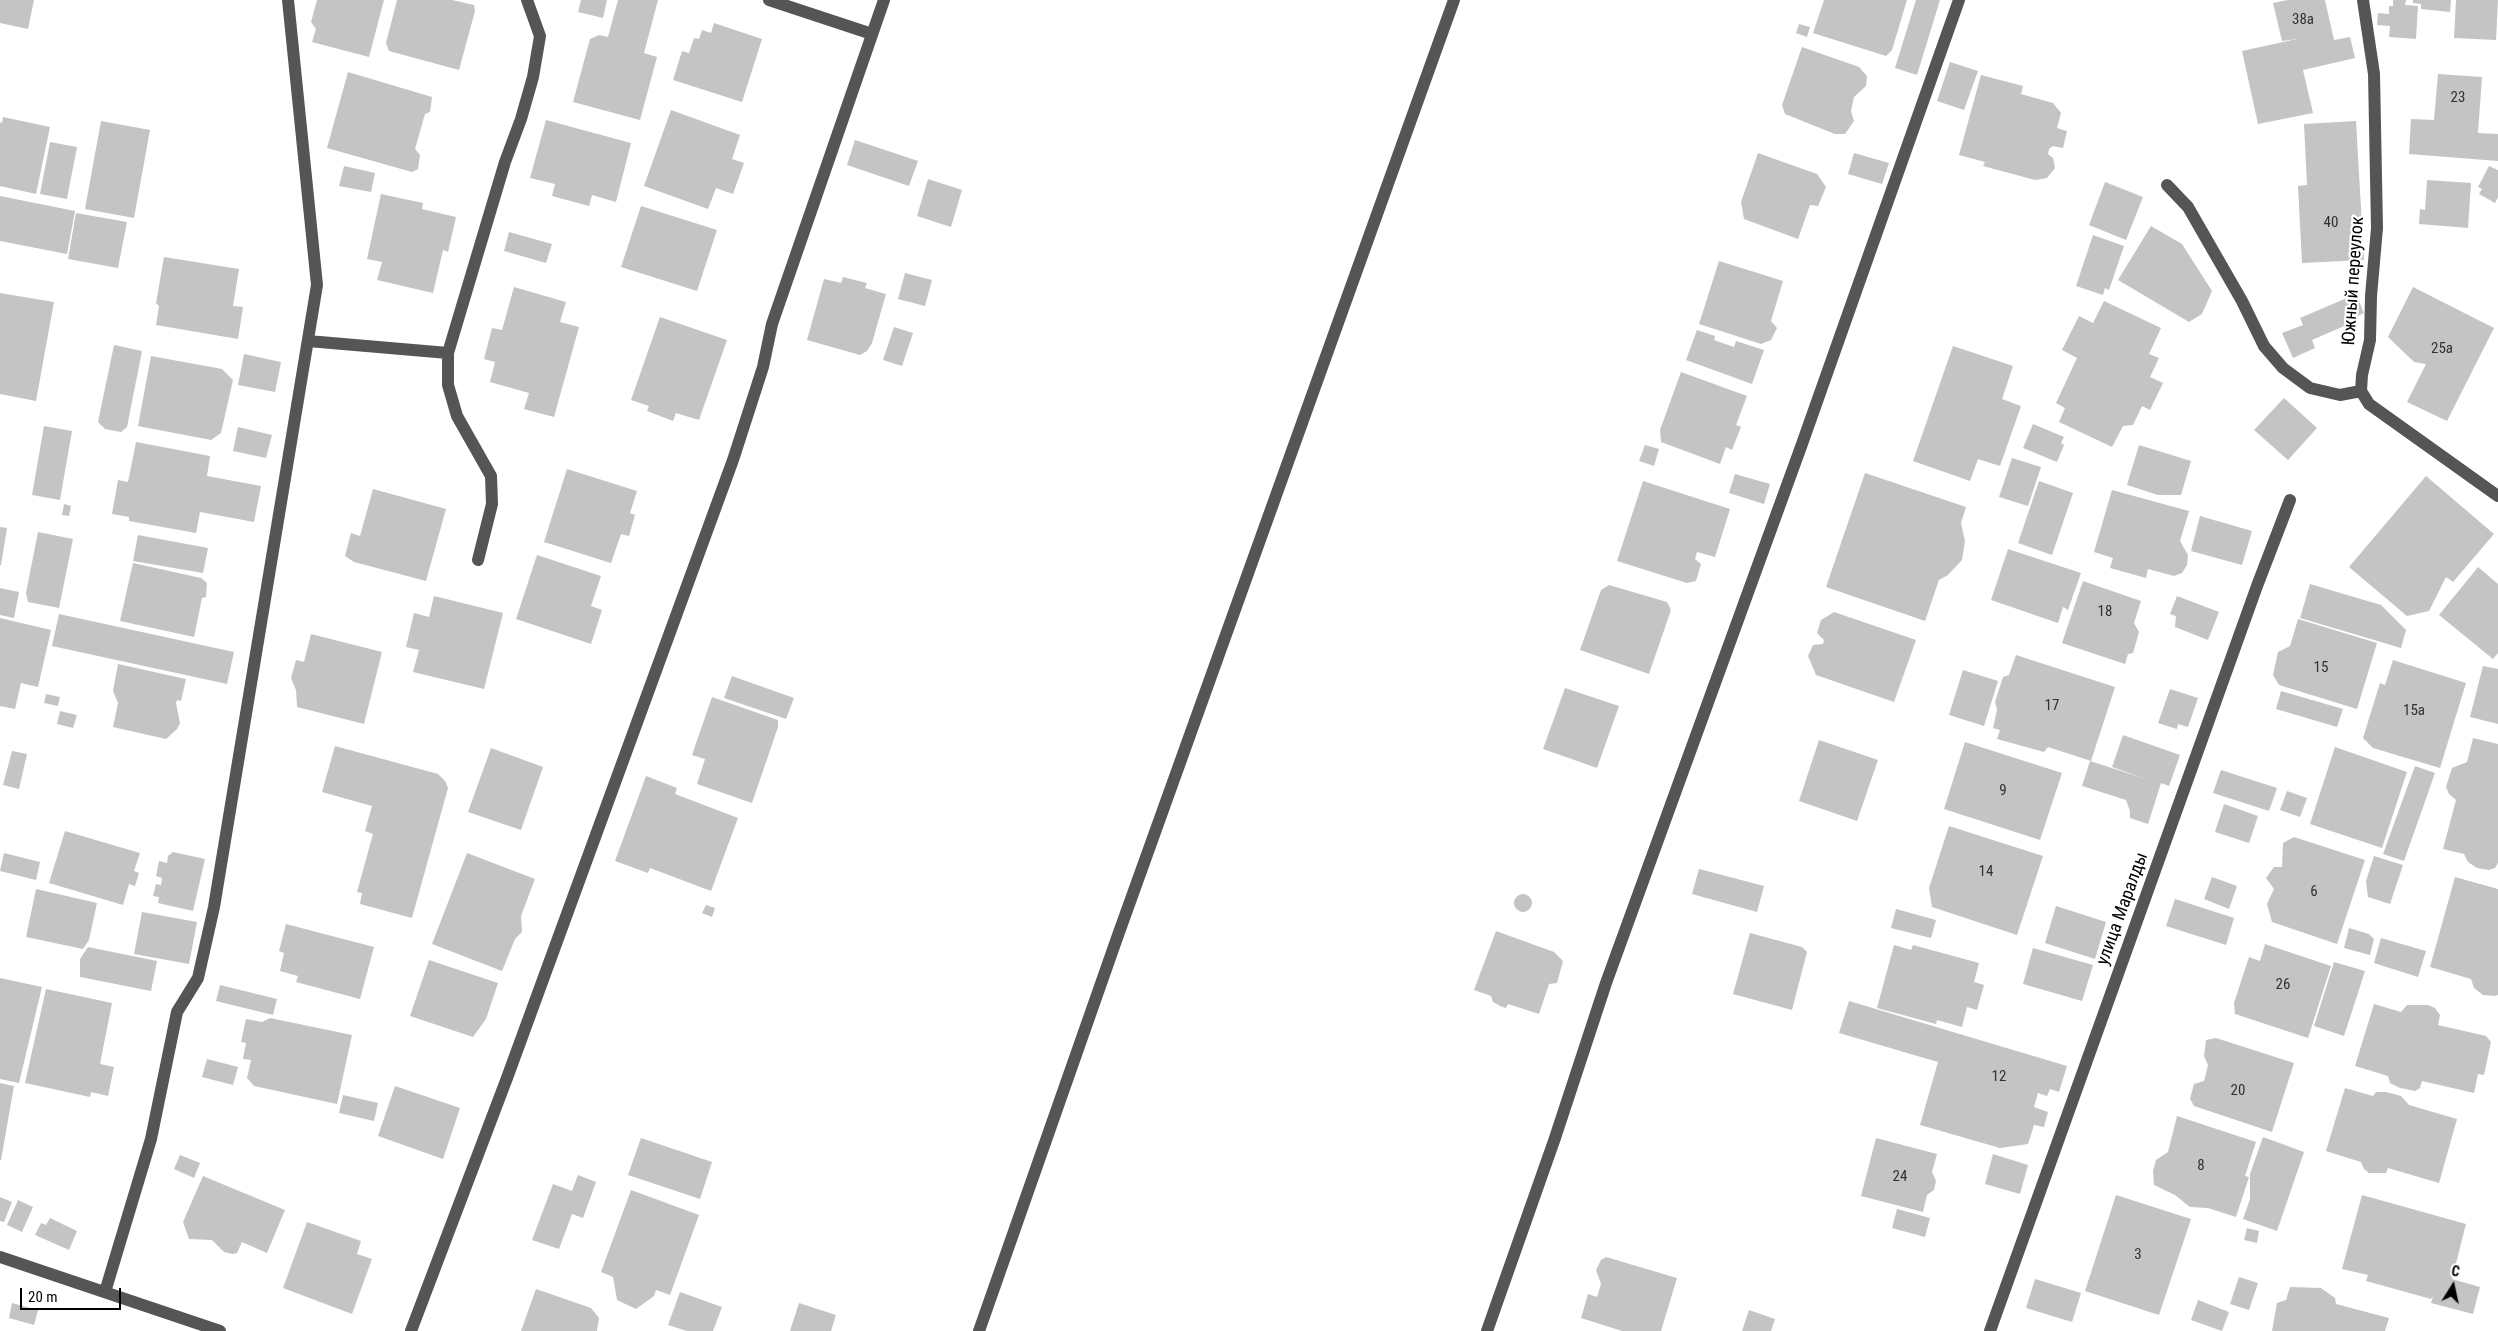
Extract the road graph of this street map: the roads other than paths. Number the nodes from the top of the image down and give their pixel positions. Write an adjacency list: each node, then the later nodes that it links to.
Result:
1 (288, 0): 10 (street)
2 (527, 0): 11 (street)
3 (769, 0): 8 (street)
4 (884, 0): 8 (street)
5 (1454, 0): 20 (street)
6 (1959, 0): 21 (street)
7 (2363, 0): 12 (street, Южный переулок)
8 (872, 34): 19 (street)
9 (2167, 185): 12 (street)
10 (308, 341): 11 (street); 17 (street)
11 (448, 353): 15 (street)
12 (2361, 391): 13 (street)
13 (2498, 496)
14 (2290, 500): 22 (street, улица Маралды)
15 (478, 560)
16 (0, 1257): 17 (street)
17 (105, 1292): 18 (street)
18 (220, 1331)
19 (411, 1331)
20 (979, 1331)
21 (1487, 1331)
22 (1990, 1331)

